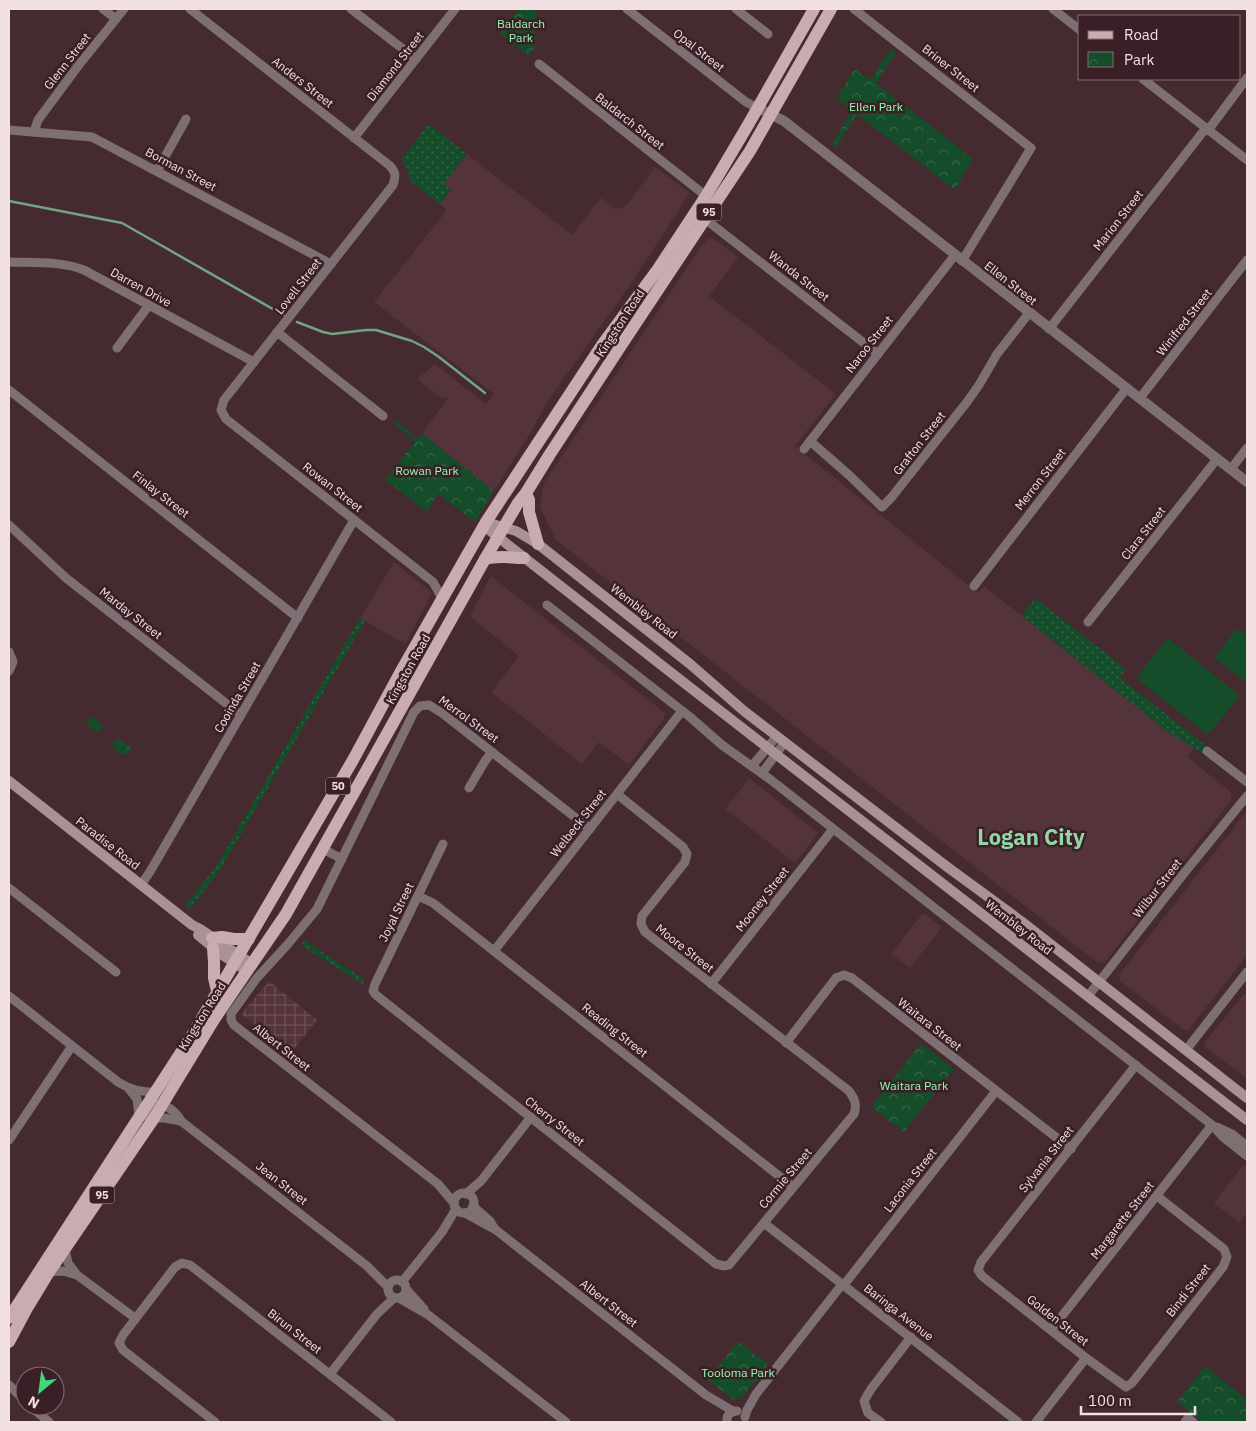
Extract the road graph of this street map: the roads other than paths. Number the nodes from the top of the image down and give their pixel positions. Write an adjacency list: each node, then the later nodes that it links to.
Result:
1 (103, 9): 12 (street)
2 (124, 9): 12 (street, Glenn Street)
3 (190, 9): 25 (street, Anders Street)
4 (351, 9): 15 (street)
5 (455, 9): 15 (street, Diamond Street)
6 (627, 9): 19 (street, Opal Street)
7 (736, 9): 14 (street)
8 (814, 9): 19 (main road, Kingston Road / 95)
9 (831, 9): 20 (main road, Kingston Road / 95)
10 (854, 9): 26 (street, Briner Street)
11 (1052, 9): 13 (street)
12 (116, 19): 24 (street, Glenn Street)
13 (1078, 28)
14 (768, 34)
15 (416, 59): 25 (street, Diamond Street)
16 (539, 64): 30 (street, Baldarch Street)
17 (1247, 78): 22 (street, Marion Street)
18 (1144, 80): 22 (street)
19 (758, 108): 20 (street, Ellen Street); 30 (main road, Kingston Road / 95)
20 (771, 114): 31 (main road, Kingston Road / 95); 32 (street, Ellen Street)
21 (186, 119): 28 (street)
22 (1207, 128): 27 (street); 38 (street, Marion Street)
23 (9, 130): 24 (street, Borman Street)
24 (34, 132): 28 (street, Borman Street)
25 (354, 138): 29 (street, Anders Street)
26 (1031, 148): 32 (street, Naroo Street)
27 (1247, 160)
28 (157, 171): 35 (street, Borman Street)
29 (396, 177): 35 (street, Lovell Street)
30 (706, 196): 56 (main road, Kingston Road / 95)
31 (705, 219): 41 (street, Wanda Street); 54 (main road, Kingston Road / 95)
32 (959, 258): 37 (street, Ellen Street); 41 (street, Naroo Street)
33 (1247, 260): 45 (street, Winifred Street)
34 (9, 262): 36 (street, Darren Drive)
35 (330, 264): 39 (street, Lovell Street)
36 (149, 306): 40 (street); 42 (street, Darren Drive)
37 (1029, 313): 38 (street, Ellen Street); 48 (street, Grafton Street)
38 (1050, 329): 43 (street, Ellen Street)
39 (278, 332): 42 (street, Lovell Street); 47 (street)
40 (117, 348)
41 (878, 354): 48 (street, Naroo Street)
42 (254, 362): 46 (street, Lovell Street)
43 (1126, 389): 45 (street, Ellen Street); 64 (street, Merron Street)
44 (9, 390): 67 (street, Finlay Street)
45 (1140, 398): 51 (street, Ellen Street)
46 (221, 410): 55 (street, Rowan Street)
47 (383, 416)
48 (810, 441): 50 (street, Naroo Street)
49 (1247, 448): 52 (street)
50 (804, 449)
51 (1217, 459): 52 (street, Ellen Street); 68 (street, Clara Street)
52 (1231, 469): 53 (street, Ellen Street)
53 (1247, 482)
54 (526, 493): 58 (main road, Kingston Road / 95); 59 (main road)
55 (354, 520): 62 (street, Rowan Street); 67 (street, Cooinda Street)
56 (485, 524): 58 (main road, Wembley Road); 63 (main road, Kingston Road / 50)
57 (9, 525): 72 (street, Marday Street)
58 (501, 532): 59 (main road, Wembley Road); 60 (main road, Wembley Road); 61 (main road, Kingston Road / 95)
59 (538, 544): 73 (main road, Wembley Road)
60 (524, 558): 61 (main road); 74 (main road, Wembley Road)
61 (485, 559): 87 (main road, Kingston Road / 50)
62 (432, 582): 63 (street, Rowan Street); 65 (street, Rowan Street)
63 (450, 585): 65 (main road, Kingston Road / 50)
64 (974, 586)
65 (442, 598): 92 (main road, Kingston Road / 50)
66 (547, 605): 71 (street)
67 (298, 618): 72 (street, Cooinda Street)
68 (1088, 622)
69 (9, 652): 70 (street)
70 (9, 672)
71 (682, 711): 77 (street); 82 (street, Welbeck Street)
72 (242, 715): 89 (street, Cooinda Street)
73 (781, 739): 74 (street); 99 (main road, Wembley Road)
74 (772, 751): 77 (street); 78 (street); 104 (main road, Wembley Road)
75 (1207, 751): 80 (street)
76 (492, 752): 81 (street); 85 (street, Merrol Street); 88 (street, Merrol Street)
77 (752, 766): 78 (street)
78 (762, 773): 84 (street)
79 (9, 781): 89 (main road, Paradise Road)
80 (1247, 782)
81 (469, 788)
82 (617, 794): 85 (street, Welbeck Street); 100 (street, Moore Street)
83 (1247, 796): 99 (street, Wilbur Street)
84 (833, 828): 100 (street, Mooney Street); 109 (street)
85 (590, 829): 94 (street, Welbeck Street)
86 (442, 844): 91 (street, Joyal Street)
87 (324, 849): 88 (street); 96 (main road, Kingston Road / 50)
88 (342, 859): 105 (street, Merrol Street)
89 (141, 885): 93 (main road, Paradise Road)
90 (9, 888): 97 (street)
91 (418, 896): 94 (street, Reading Street); 102 (street, Joyal Street)
92 (248, 939): 93 (main road); 95 (main road, Kingston Road / 50)
93 (212, 943): 95 (main road, Paradise Road); 101 (main road)
94 (494, 951): 127 (street, Reading Street)
95 (237, 959): 96 (main road, Paradise Road); 101 (main road, Kingston Road / 95)
96 (250, 968): 115 (main road, Kingston Road / 95)
97 (116, 972)
98 (1247, 972): 108 (street)
99 (1099, 982): 104 (street, Wilbur Street); 108 (main road, Wembley Road)
100 (711, 984): 106 (street, Moore Street)
101 (218, 991): 111 (main road, Kingston Road / 95)
102 (373, 991): 117 (street, Cherry Street)
103 (9, 996): 107 (street)
104 (1088, 996): 119 (main road, Wembley Road)
105 (231, 1020): 126 (street, Albert Street)
106 (786, 1043): 112 (street, Waitara Street); 114 (street, Moore Street)
107 (72, 1046): 110 (street); 122 (street)
108 (1186, 1050): 113 (main road, Wembley Road)
109 (1136, 1065): 121 (street); 124 (street, Sylvania Street)
110 (129, 1089): 111 (street); 116 (street)
111 (156, 1092): 116 (main road, Kingston Road / 95)
112 (996, 1092): 124 (street, Waitara Street); 138 (street, Laconia Street)
113 (1247, 1098)
114 (856, 1100): 127 (street, Cormie Street)
115 (163, 1104): 116 (street); 118 (main road, Kingston Road / 95); 120 (street, Jean Street)
116 (139, 1117): 140 (main road, Kingston Road / 95)
117 (531, 1117): 129 (street); 134 (street, Cherry Street)
118 (154, 1118): 120 (street); 133 (main road, Kingston Road / 95)
119 (1247, 1120)
120 (181, 1121): 139 (street, Jean Street)
121 (1212, 1125): 123 (street); 125 (street); 128 (street, Margarette Street)
122 (9, 1140)
123 (1247, 1146)
124 (1070, 1149): 135 (street, Sylvania Street)
125 (1247, 1156)
126 (438, 1184): 129 (street, Albert Street); 130 (street, Albert Street)
127 (793, 1187): 131 (street, Cormie Street)
128 (1157, 1196): 142 (street, Margarette Street); 147 (street, Bindi Street)
129 (468, 1198): 130 (street); 130 (street); 132 (street, Albert Street)
130 (459, 1209): 132 (street, Albert Street); 139 (street)
131 (764, 1223): 134 (street, Cormie Street); 138 (street, Baringa Avenue)
132 (496, 1230): 148 (street, Albert Street)
133 (65, 1249): 136 (main road, Kingston Road / 95); 137 (street)
134 (725, 1266)
135 (978, 1270): 142 (street, Golden Street)
136 (49, 1272): 137 (street); 144 (main road, Kingston Road / 95)
137 (77, 1275): 141 (street)
138 (844, 1284): 143 (street, Baringa Avenue); 149 (street, Laconia Street)
139 (396, 1290): 146 (street); 153 (street, Jean Street)
140 (9, 1318)
141 (135, 1318): 146 (street, Birun Street); 151 (street)
142 (1051, 1330): 145 (street, Golden Street)
143 (911, 1337): 154 (street); 155 (street, Baringa Avenue)
144 (9, 1342)
145 (1086, 1358): 147 (street, Golden Street); 156 (street)
146 (330, 1374): 152 (street, Birun Street)
147 (1126, 1387)
148 (706, 1395): 149 (street, Albert Street); 150 (street, Albert Street)
149 (743, 1417): 150 (street, Albert Street)
150 (727, 1421)
151 (215, 1422)
152 (391, 1422)
153 (566, 1422)
154 (880, 1422)
155 (1018, 1422)
156 (1036, 1422)
157 (1185, 1422): 158 (street)
158 (1194, 1422)

